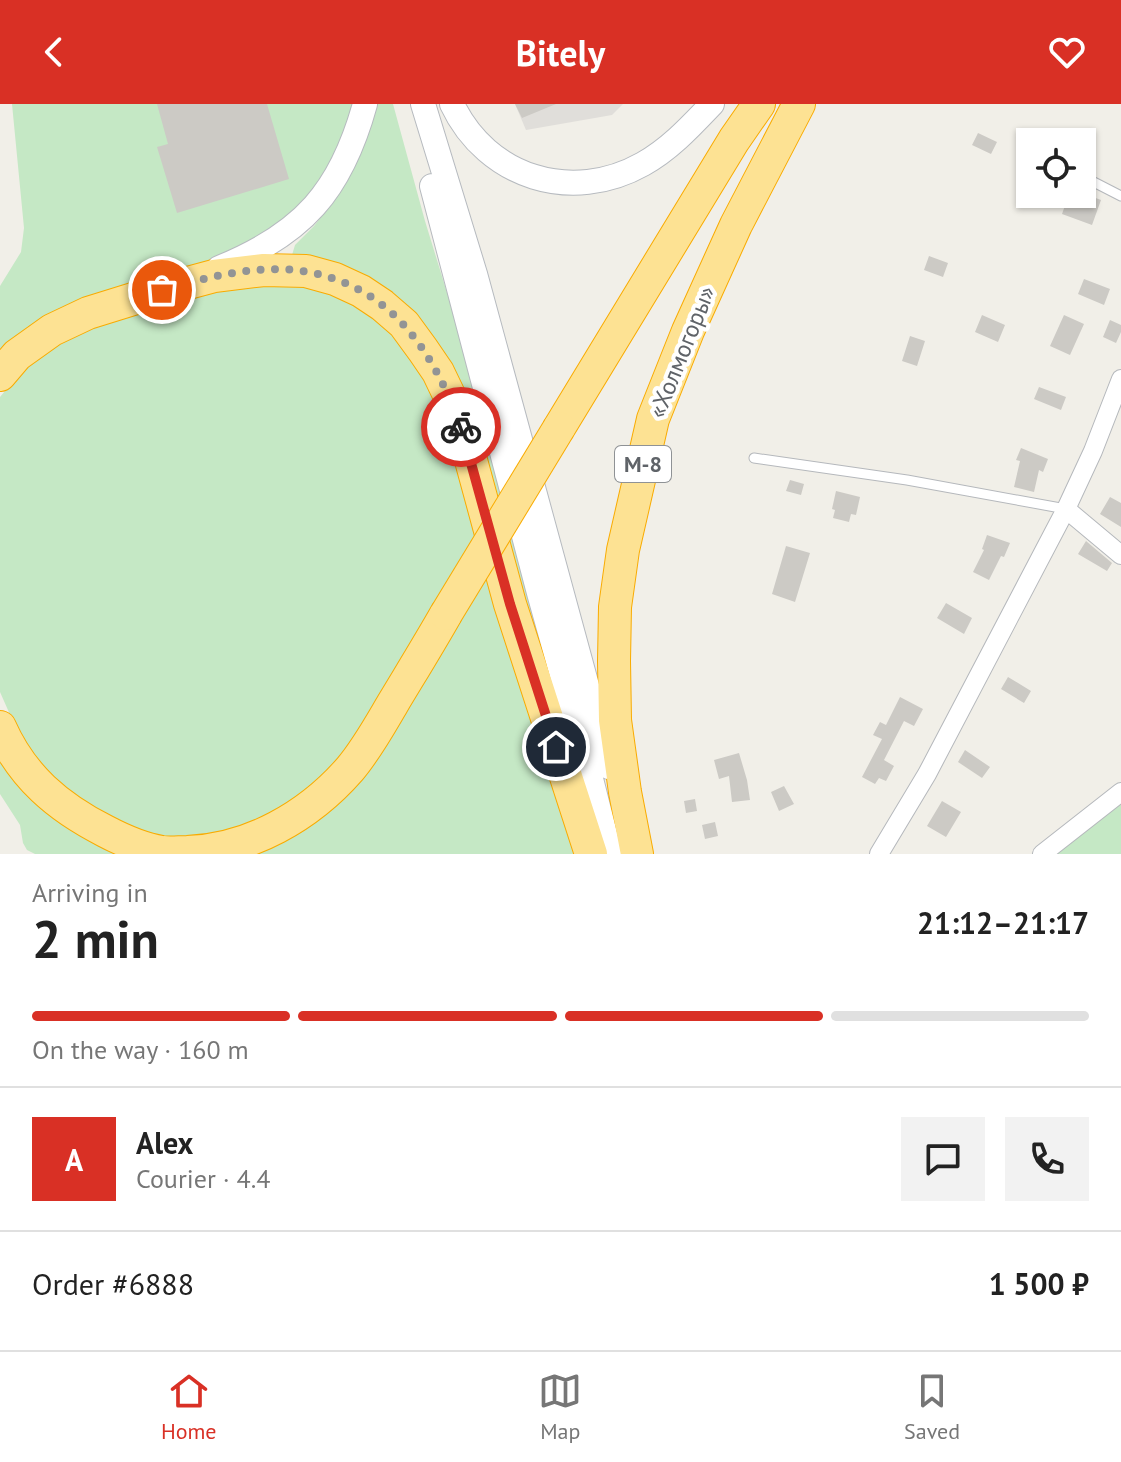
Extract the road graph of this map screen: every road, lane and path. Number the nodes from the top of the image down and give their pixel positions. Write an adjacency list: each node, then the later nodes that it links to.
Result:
1 (365, 104): 10 (main road)
2 (406, 104): 19 (main road)
3 (423, 104): 20 (main road, М-8)
4 (452, 104): 5 (main road)
5 (712, 104)
6 (759, 104): 16 (highway, bridge)
7 (799, 104): 20 (highway, «Холмогоры» / М-8)
8 (1096, 183): 9 (lane)
9 (1121, 196)
10 (162, 290): 11 (highway); 18 (highway)
11 (0, 375)
12 (1121, 379): 14 (street)
13 (754, 458): 14 (lane)
14 (1066, 509): 15 (street); 21 (street)
15 (1121, 555)
16 (0, 727)
17 (1121, 792): 22 (street)
18 (591, 854)
19 (610, 854)
20 (635, 854)
21 (879, 854)
22 (1042, 854)

